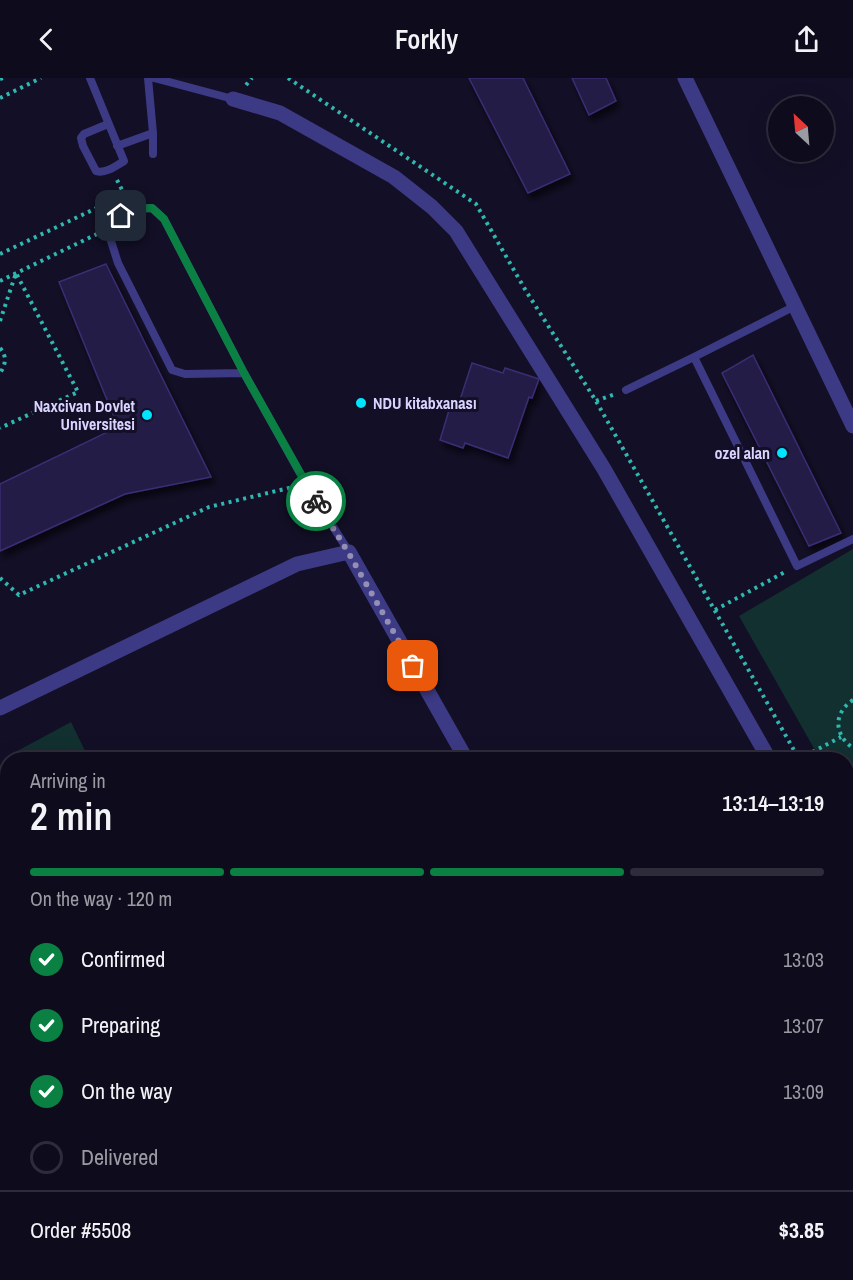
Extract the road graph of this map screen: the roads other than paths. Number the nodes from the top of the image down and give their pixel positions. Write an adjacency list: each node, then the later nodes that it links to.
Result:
1 (90, 78): 6 (lane)
2 (148, 78): 7 (lane)
3 (154, 78): 5 (lane)
4 (685, 78): 10 (street)
5 (233, 99): 20 (street)
6 (108, 123): 8 (lane); 8 (lane)
7 (153, 133): 8 (lane); 9 (lane)
8 (117, 146)
9 (153, 154)
10 (795, 306): 11 (lane); 14 (street)
11 (694, 357): 13 (lane); 16 (lane)
12 (244, 373): 12 (lane); 17 (lane)
13 (626, 390)
14 (848, 403): 15 (street)
15 (853, 426)
16 (853, 539)
17 (348, 552): 18 (street); 19 (street)
18 (0, 708)
19 (462, 752)
20 (765, 752)

